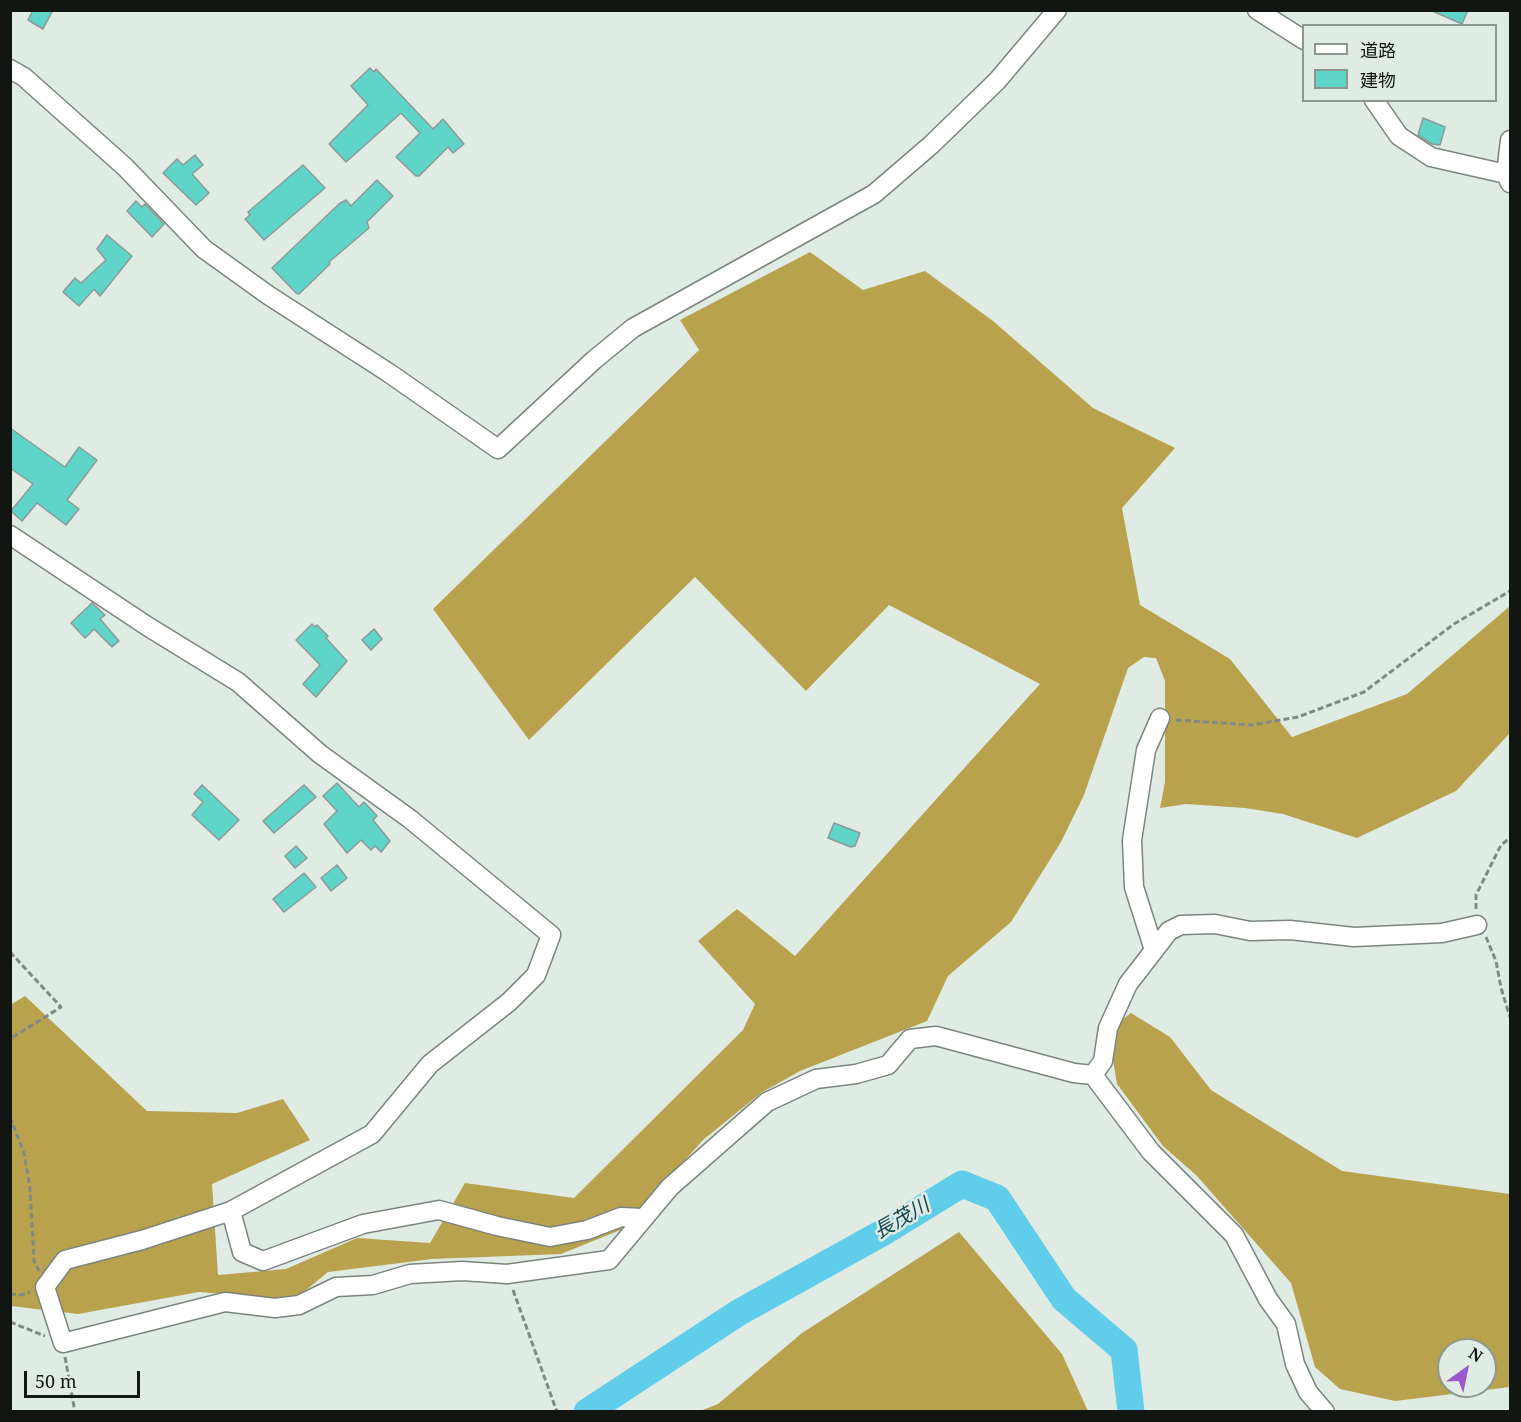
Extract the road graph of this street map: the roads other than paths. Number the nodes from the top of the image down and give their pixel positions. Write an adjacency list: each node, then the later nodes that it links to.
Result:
1 (1057, 10): 4 (street)
2 (1257, 10): 3 (street)
3 (1302, 38)
4 (10, 69)
5 (1375, 102): 7 (street)
6 (1510, 140): 7 (street)
7 (1508, 178)
8 (10, 535): 13 (street)
9 (1160, 718): 11 (street)
10 (1477, 925): 11 (street)
11 (1154, 950): 12 (street)
12 (1093, 1075): 14 (street); 15 (street)
13 (231, 1210): 14 (street); 14 (street)
14 (642, 1218)
15 (1325, 1412)

